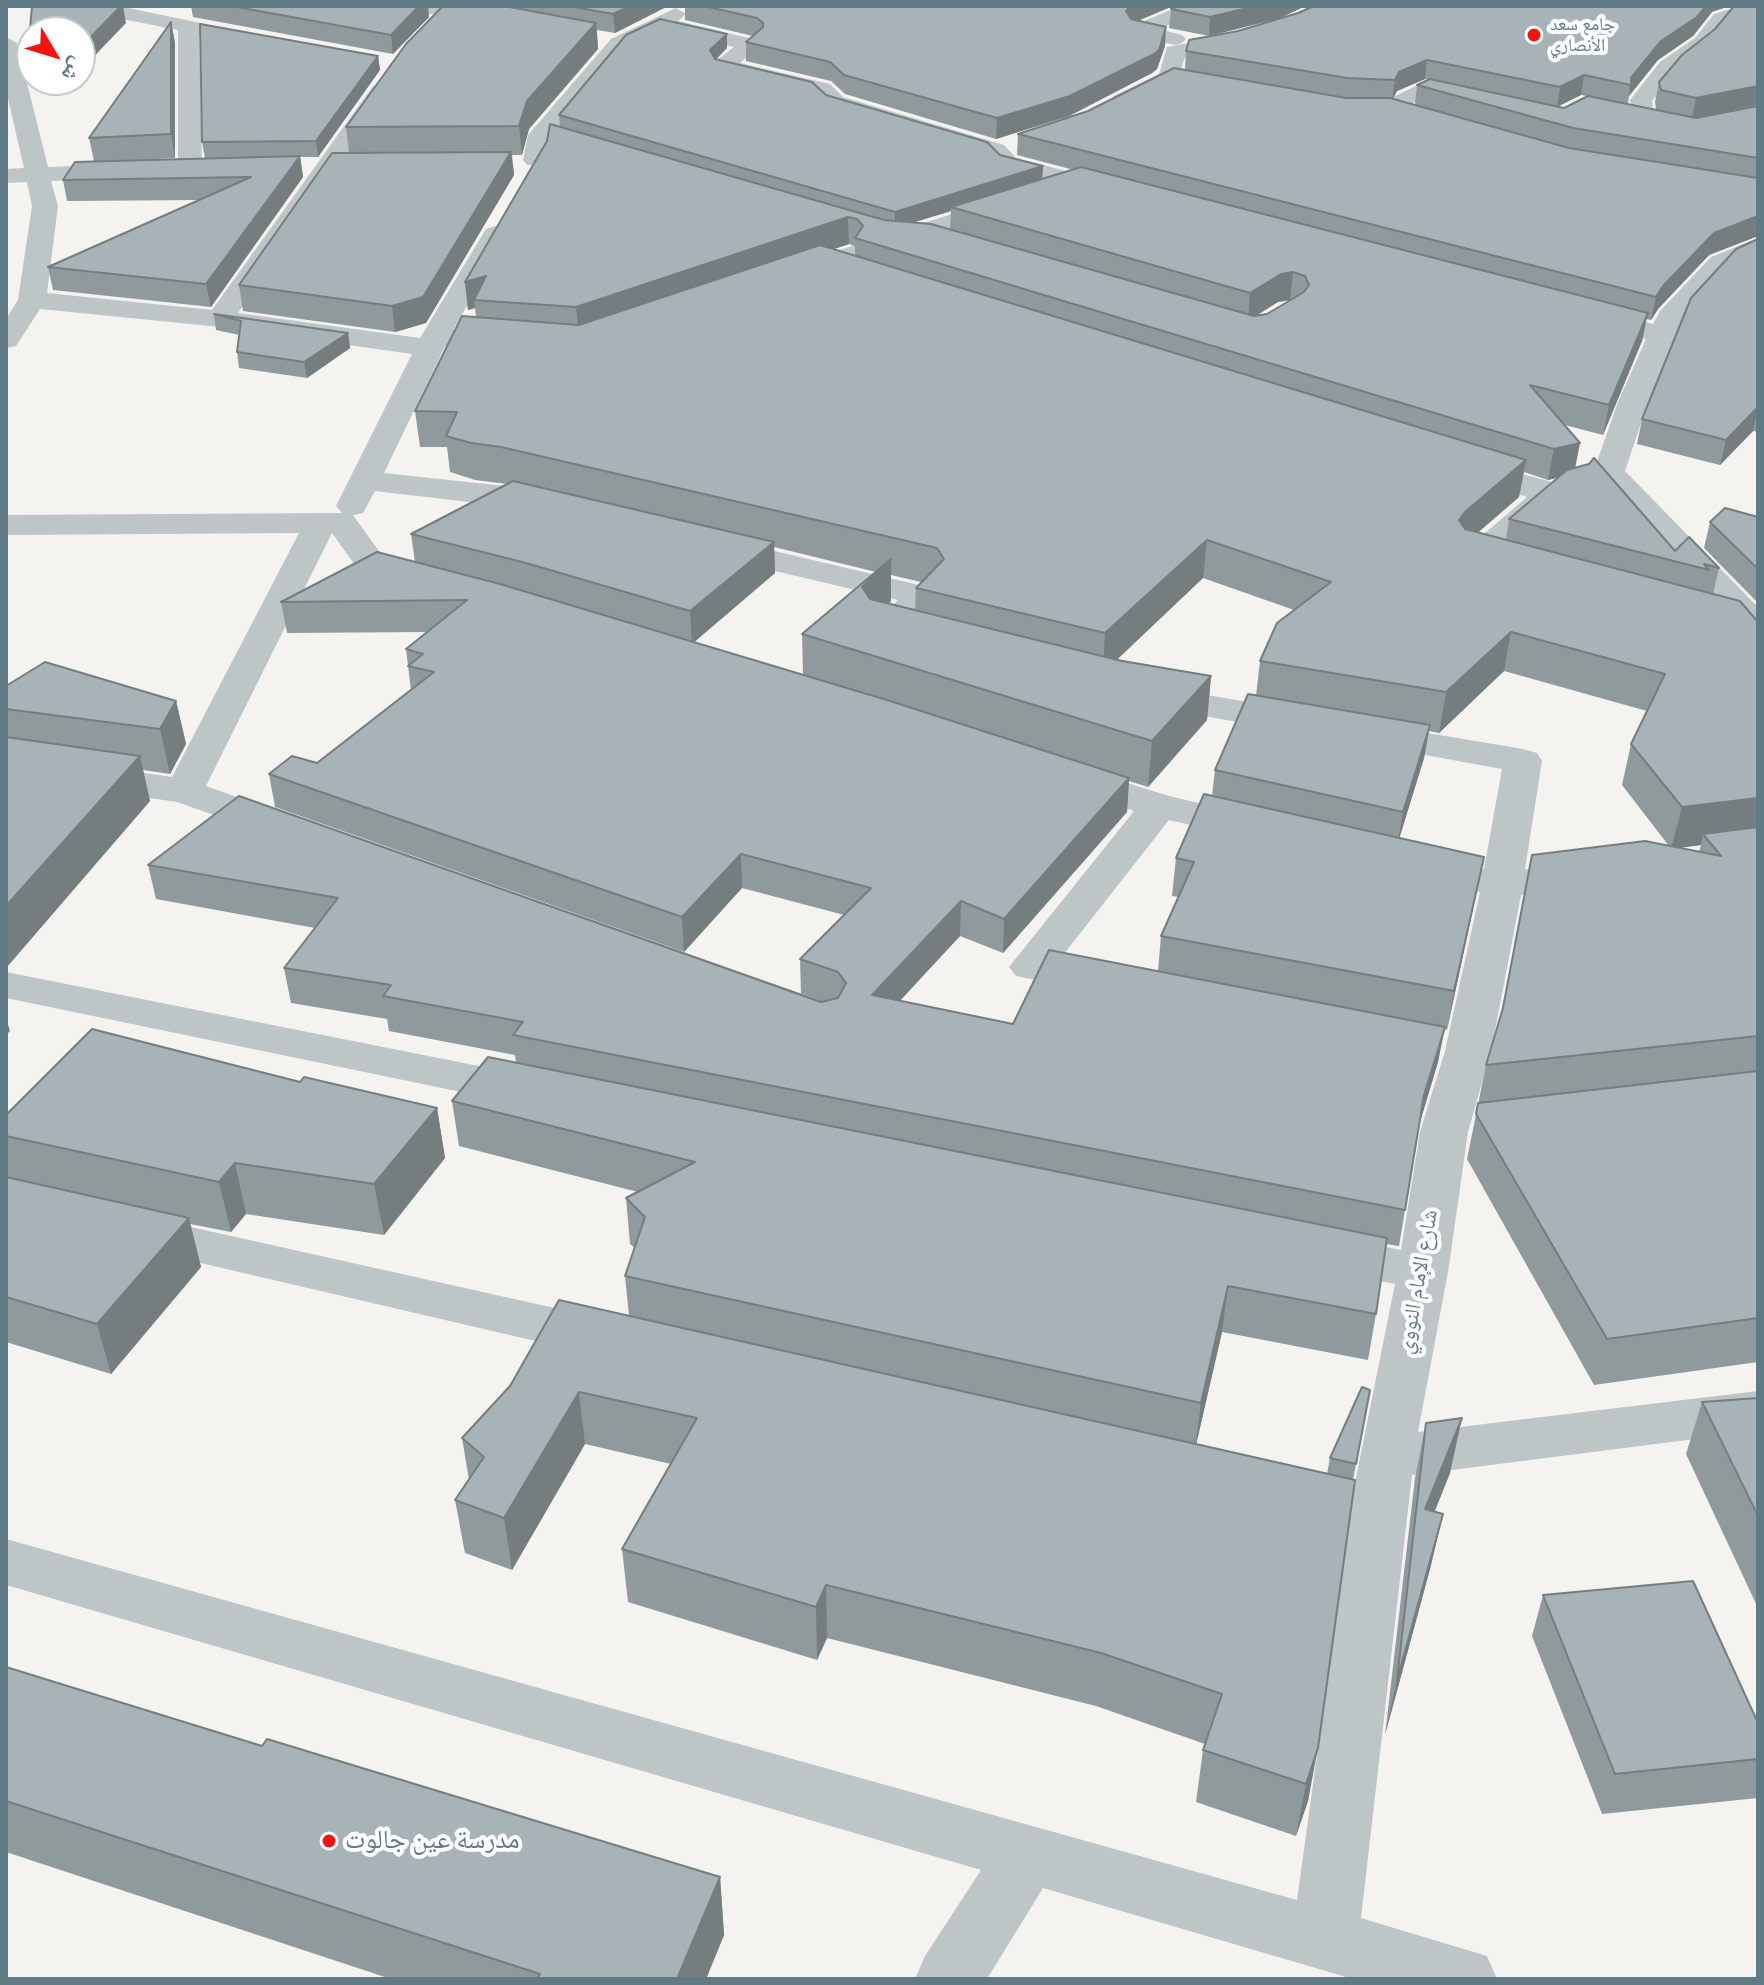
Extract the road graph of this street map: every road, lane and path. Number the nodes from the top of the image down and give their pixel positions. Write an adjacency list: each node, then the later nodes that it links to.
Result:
1 (87, 6): 10 (street)
2 (420, 6): 7 (street)
3 (693, 6): 9 (street)
4 (1198, 6): 16 (street)
5 (1330, 6): 16 (street)
6 (1758, 7): 23 (street)
7 (450, 11): 8 (street); 11 (street)
8 (512, 23)
9 (658, 23): 15 (street); 28 (street)
10 (188, 27): 14 (street); 33 (street)
11 (430, 32)
12 (588, 37): 15 (street)
13 (6, 43): 36 (street)
14 (278, 43)
15 (618, 43): 26 (street)
16 (1209, 46): 21 (street)
17 (399, 64): 30 (street)
18 (1500, 105): 20 (street)
19 (1359, 108): 20 (street)
20 (1389, 108): 24 (street)
21 (1104, 111)
22 (1618, 112): 23 (street)
23 (1643, 116): 25 (street)
24 (1420, 117)
25 (1667, 122)
26 (540, 135): 29 (street); 35 (street)
27 (1023, 142): 28 (street)
28 (996, 150): 38 (street)
29 (628, 161)
30 (329, 166): 31 (street); 32 (street); 50 (street)
31 (361, 166)
32 (298, 167)
33 (190, 168): 34 (street); 36 (street)
34 (221, 168)
35 (527, 169)
36 (39, 175): 37 (street); 48 (street)
37 (6, 176)
38 (1079, 182): 39 (street); 42 (street)
39 (1140, 198)
40 (504, 218): 53 (street)
41 (850, 226): 42 (street)
42 (894, 239): 44 (street); 45 (street)
43 (1758, 246): 51 (street)
44 (963, 249)
45 (820, 265): 46 (street); 47 (street)
46 (865, 280)
47 (765, 284)
48 (32, 300): 50 (street); 52 (street)
49 (1566, 311): 51 (street)
50 (220, 319): 53 (street)
51 (1662, 335): 56 (street)
52 (6, 340)
53 (432, 342): 54 (street); 57 (street)
54 (537, 344)
55 (1442, 460): 58 (street)
56 (1609, 473): 58 (street); 66 (street)
57 (365, 480): 59 (street); 60 (street)
58 (1548, 493): 63 (street)
59 (582, 515)
60 (333, 523): 61 (street); 64 (street); 71 (street)
61 (6, 525)
62 (691, 541): 67 (street)
63 (1533, 573)
64 (459, 590)
65 (1713, 621): 66 (street)
66 (1758, 630)
67 (942, 647)
68 (1119, 691): 77 (street, شارع الإمام النووي)
69 (6, 765): 71 (street)
70 (1038, 767): 72 (street)
71 (184, 791): 74 (street)
72 (1159, 806): 73 (street); 79 (street)
73 (1284, 835)
74 (318, 839)
75 (1393, 860): 77 (street)
76 (1577, 875): 77 (street)
77 (1502, 885): 83 (street, شارع الإمام النووي)
78 (6, 985): 80 (street)
79 (1141, 988)
80 (566, 1099)
81 (98, 1223): 84 (street)
82 (1283, 1244): 83 (street)
83 (1423, 1272): 86 (street, شارع الإمام النووي)
84 (652, 1348)
85 (1758, 1411): 86 (street)
86 (1386, 1457): 88 (street, شارع الإمام النووي)
87 (1240, 1484): 88 (street)
88 (1378, 1516): 91 (street, شارع الإمام النووي)
89 (6, 1562): 90 (street)
90 (1028, 1855): 91 (street); 92 (street)
91 (1325, 1940): 93 (street)
92 (949, 1979)
93 (1463, 1979)

